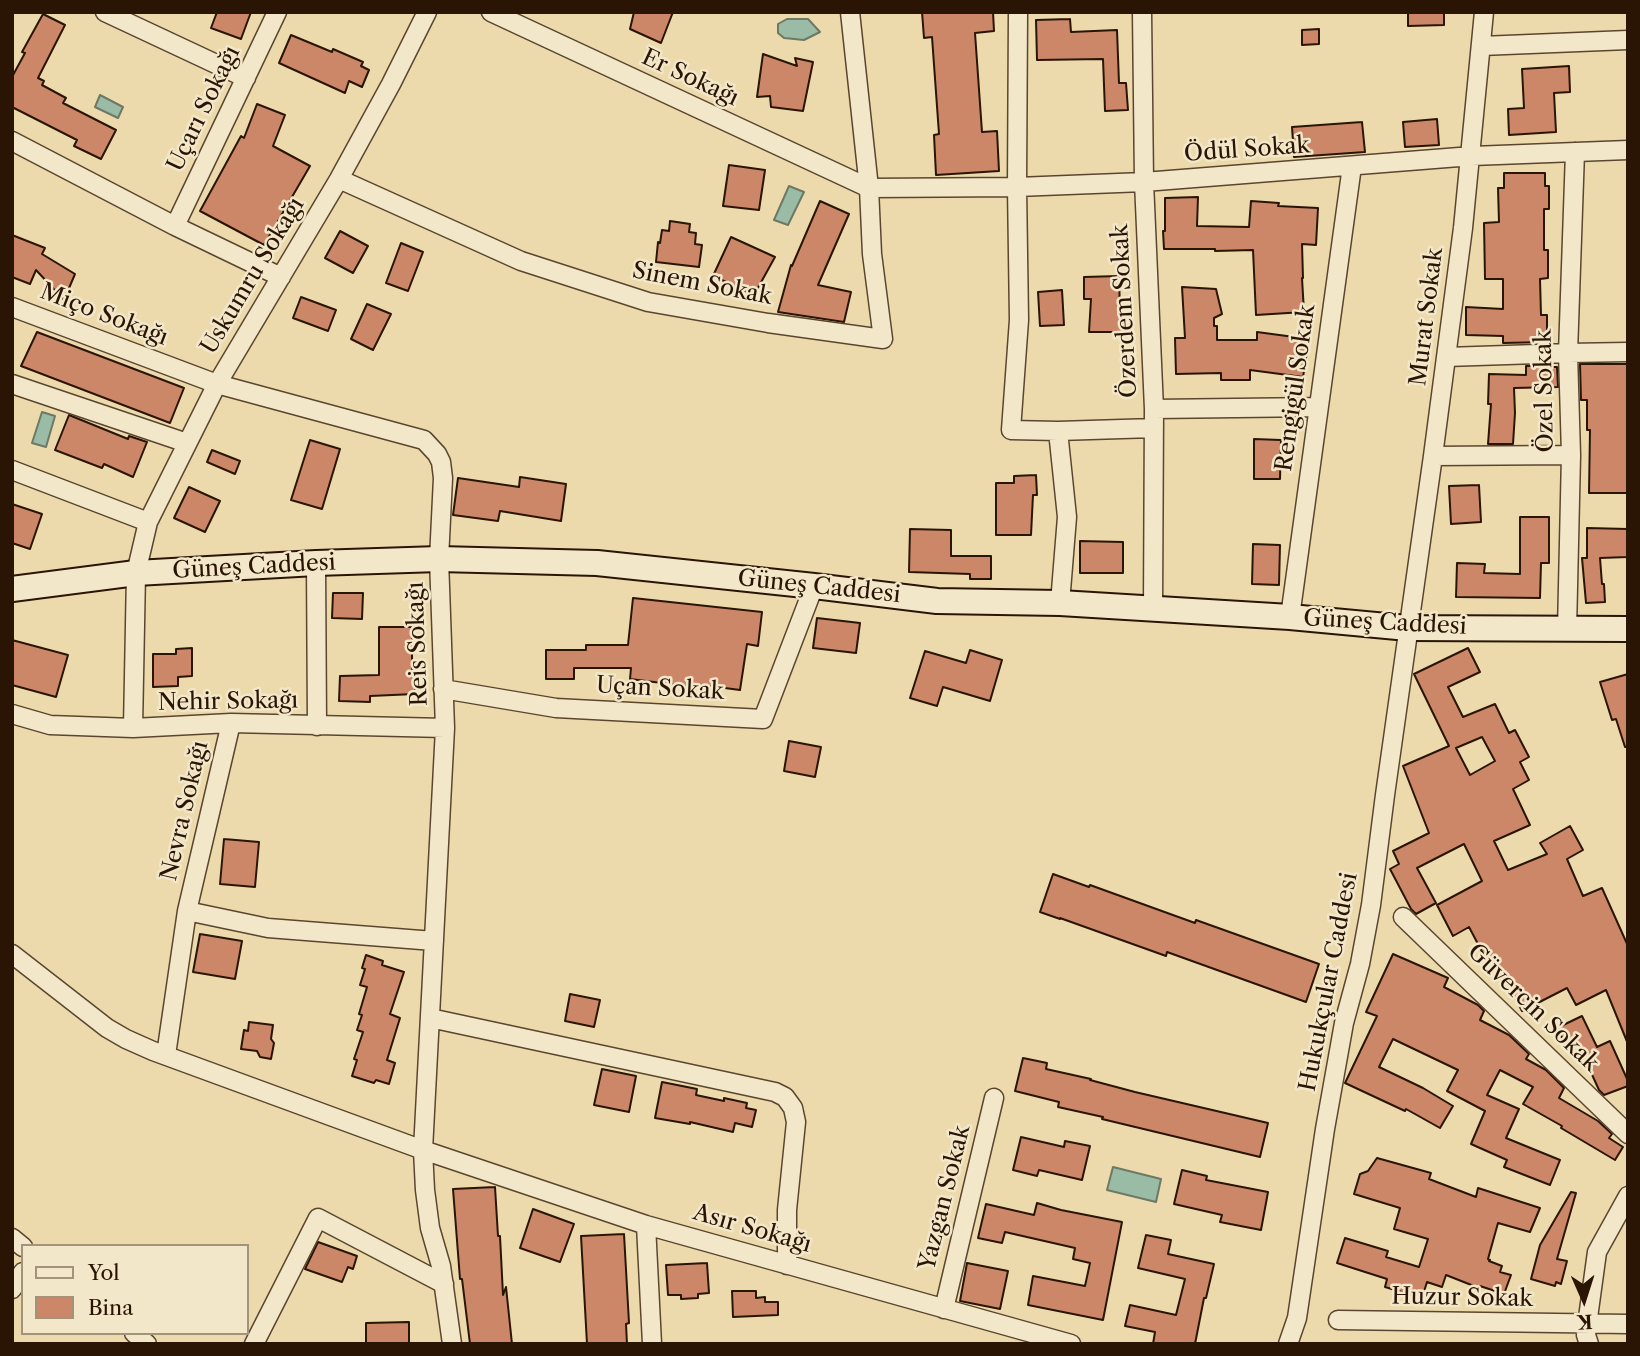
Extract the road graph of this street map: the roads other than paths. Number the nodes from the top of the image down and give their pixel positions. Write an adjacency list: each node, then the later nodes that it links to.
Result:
1 (105, 12): 11 (street)
2 (277, 12): 11 (street, Uçarı Sokağı)
3 (427, 12): 17 (street, Uskumru Sokağı)
4 (491, 12): 20 (street, Er Sokağı)
5 (850, 12): 20 (street)
6 (1018, 12): 19 (street)
7 (1142, 12): 18 (street, Özerdem Sokak)
8 (1484, 12): 10 (street, Murat Sokak)
9 (1628, 40): 10 (street)
10 (1481, 46): 15 (street, Murat Sokak)
11 (246, 78): 21 (street, Uçarı Sokağı)
12 (12, 141): 21 (street)
13 (1628, 150): 14 (street, Ödül Sokak)
14 (1575, 152): 15 (street, Ödül Sokak); 25 (street, Özel Sokak)
15 (1472, 156): 16 (street, Ödül Sokak); 26 (street, Murat Sokak)
16 (1352, 166): 18 (street, Ödül Sokak); 29 (street, Rengigül Sokak)
17 (339, 179): 20 (street, Sinem Sokak); 22 (street, Uskumru Sokağı)
18 (1144, 182): 19 (street, Ödül Sokak); 30 (street, Özerdem Sokak)
19 (1017, 187): 20 (street, Ödül Sokak); 32 (street)
20 (869, 188)
21 (175, 226): 22 (street)
22 (281, 277): 28 (street, Uskumru Sokağı)
23 (12, 307): 28 (street, Miço Sokağı)
24 (1628, 352): 25 (street)
25 (1567, 353): 26 (street); 34 (street, Özel Sokak)
26 (1446, 357): 35 (street, Murat Sokak)
27 (12, 384): 33 (street)
28 (217, 384): 33 (street, Uskumru Sokağı); 38 (street, Miço Sokağı)
29 (1318, 407): 30 (street); 45 (street, Rengigül Sokak)
30 (1154, 409): 31 (street, Özerdem Sokak)
31 (1154, 428): 32 (street); 44 (street, Özerdem Sokak)
32 (1058, 431): 43 (street)
33 (187, 443): 37 (street, Uskumru Sokağı)
34 (1571, 455): 35 (street); 48 (street, Özel Sokak)
35 (1433, 457): 46 (street, Murat Sokak)
36 (12, 470): 37 (street)
37 (148, 522): 40 (street, Uskumru Sokağı)
38 (439, 559): 39 (main road, Güneş Caddesi); 41 (main road, Güneş Caddesi); 49 (street, Reis Sokağı)
39 (316, 563): 40 (main road, Güneş Caddesi); 52 (street)
40 (136, 573): 42 (main road, Güneş Caddesi); 53 (street, Uskumru Sokağı)
41 (814, 586): 43 (main road, Güneş Caddesi); 49 (street, Uçan Sokak)
42 (12, 589)
43 (1060, 603): 44 (main road, Güneş Caddesi)
44 (1153, 608): 45 (main road, Güneş Caddesi)
45 (1290, 617): 46 (main road, Güneş Caddesi)
46 (1408, 628): 48 (main road, Güneş Caddesi); 76 (street, Hukukçular Caddesi)
47 (1628, 629): 48 (main road, Güneş Caddesi)
48 (1567, 630)
49 (443, 688): 54 (street, Reis Sokağı)
50 (12, 714): 53 (street, Nehir Sokağı)
51 (231, 723): 52 (street, Nehir Sokağı); 53 (street, Nehir Sokağı); 55 (street, Nevra Sokağı)
52 (317, 726): 54 (street, Nehir Sokağı)
53 (132, 728)
54 (445, 728): 57 (street, Reis Sokağı)
55 (187, 911): 57 (street, Nevra Sokağı); 60 (street)
56 (1404, 917): 62 (street, Güvercin Sokak)
57 (434, 942): 59 (street, Reis Sokağı)
58 (12, 954): 60 (street, Asır Sokağı)
59 (430, 1018): 63 (street, Reis Sokağı); 66 (street)
60 (166, 1055): 63 (street, Asır Sokağı)
61 (994, 1098): 68 (street, Yazgan Sokak)
62 (1628, 1134)
63 (423, 1150): 65 (street, Asır Sokağı); 67 (street, Reis Sokağı)
64 (1628, 1196): 71 (street)
65 (646, 1225): 66 (street, Asır Sokağı); 74 (street)
66 (787, 1265): 68 (street, Asır Sokağı)
67 (444, 1284): 72 (street); 73 (street, Reis Sokağı)
68 (944, 1309): 75 (street, Asır Sokağı)
69 (1338, 1320): 71 (street, Huzur Sokak)
70 (1628, 1324): 71 (street, Huzur Sokak)
71 (1587, 1325): 77 (street)
72 (254, 1344)
73 (452, 1344)
74 (652, 1344)
75 (1071, 1344)
76 (1288, 1344)
77 (1589, 1344)

